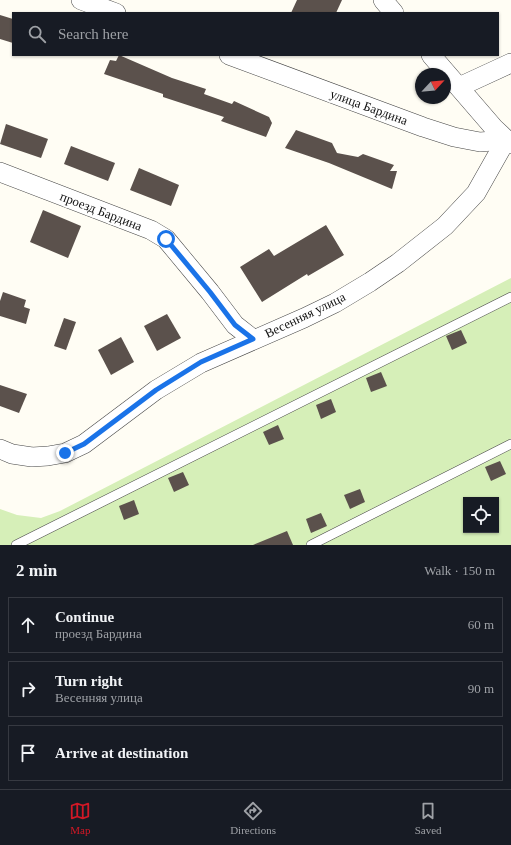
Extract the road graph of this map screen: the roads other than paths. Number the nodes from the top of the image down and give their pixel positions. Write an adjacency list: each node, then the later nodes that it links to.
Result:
1 (81, 0): 3 (street)
2 (383, 0): 4 (street)
3 (113, 12)
4 (393, 12)
5 (232, 56): 9 (street, улица Бардина)
6 (432, 56): 8 (street)
7 (511, 63): 8 (street)
8 (459, 87): 9 (street)
9 (508, 142): 12 (street, Весенняя улица)
10 (0, 172): 12 (street, проезд Бардина)
11 (511, 297): 15 (lane)
12 (253, 339): 14 (street, Весенняя улица)
13 (511, 444): 16 (lane)
14 (0, 449)
15 (16, 545)
16 (311, 545)

